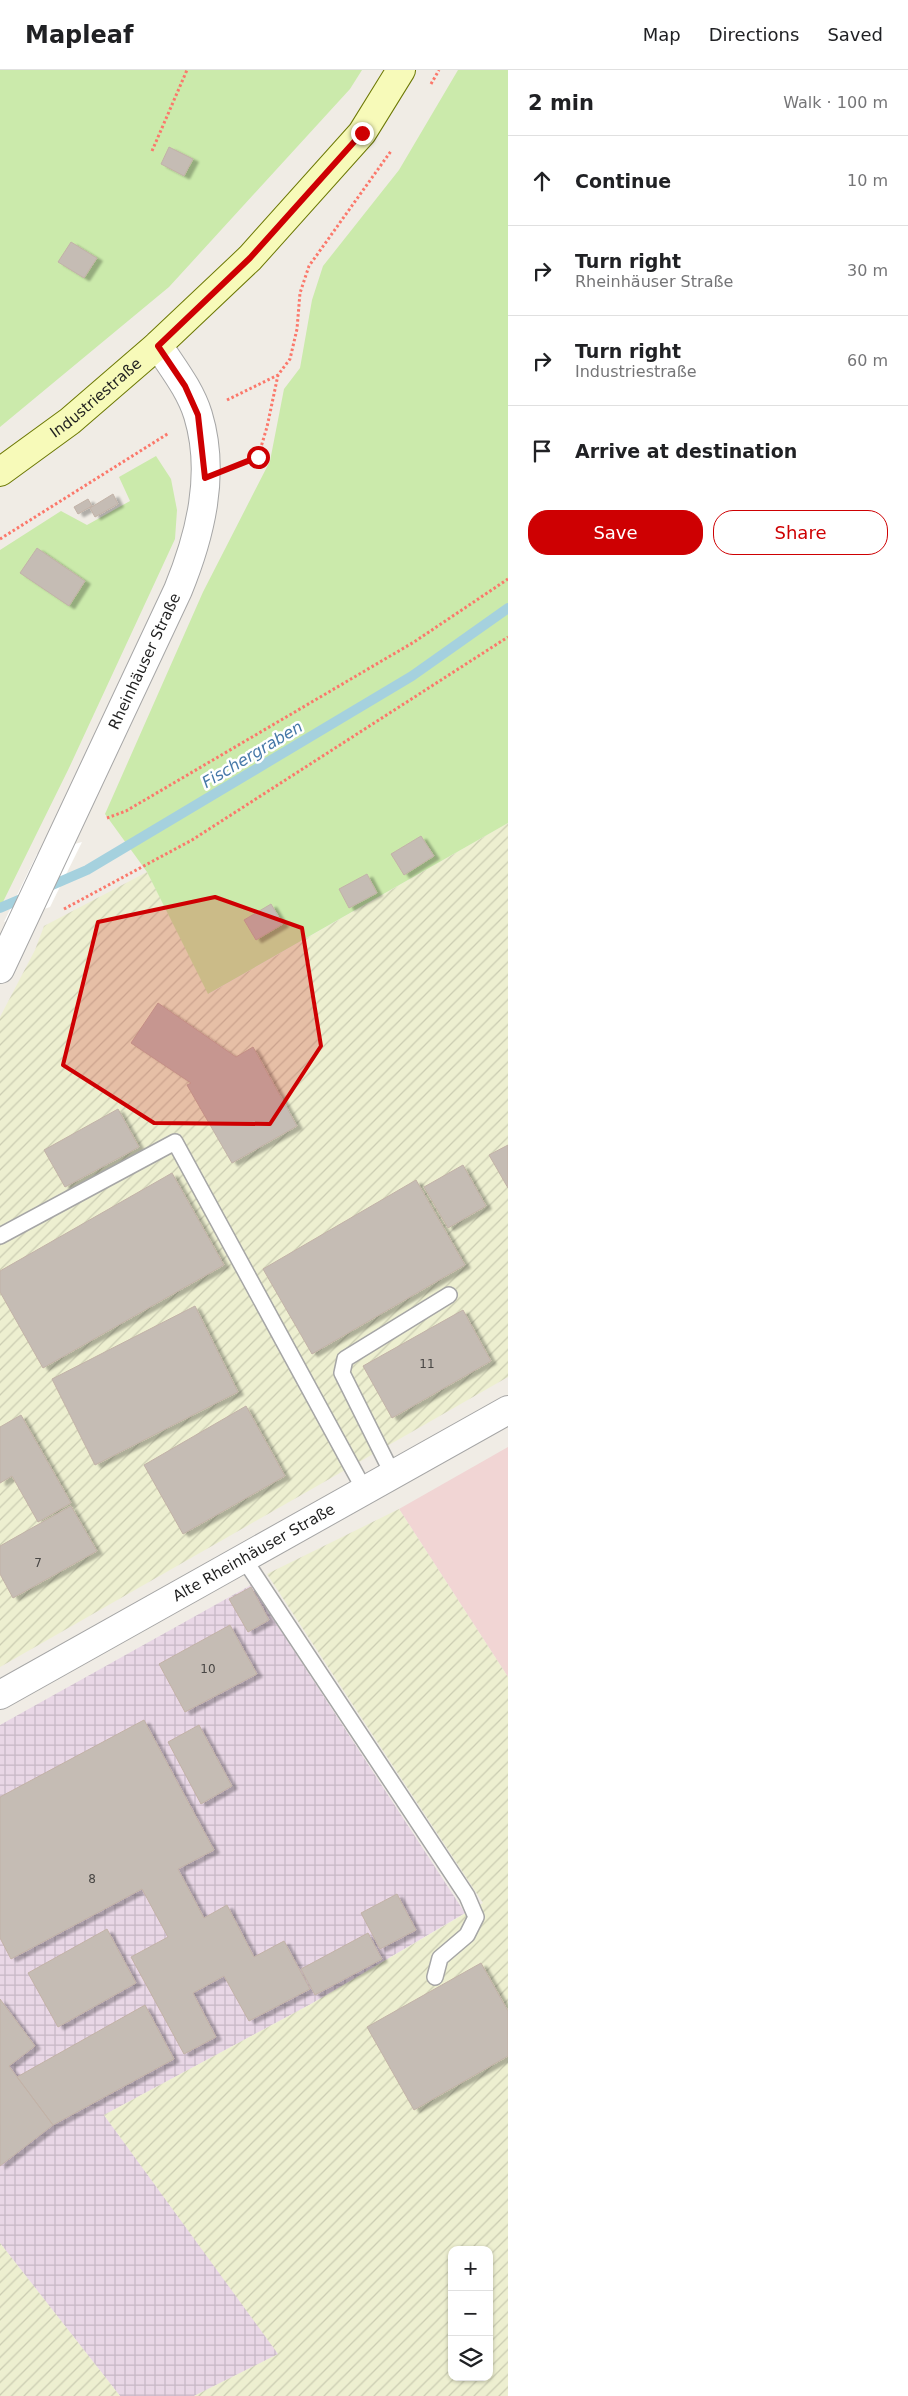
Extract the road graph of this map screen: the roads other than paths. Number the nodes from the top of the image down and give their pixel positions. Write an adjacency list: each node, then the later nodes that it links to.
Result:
1 (401, 70): 2 (street, Industriestraße)
2 (158, 346): 3 (street, Industriestraße); 4 (street, Rheinhäuser Straße)
3 (0, 472)
4 (0, 969)
5 (0, 1236): 9 (lane)
6 (449, 1295): 8 (lane)
7 (508, 1410): 8 (street, Alte Rheinhäuser Straße)
8 (393, 1475): 9 (street, Alte Rheinhäuser Straße)
9 (365, 1490): 10 (street, Alte Rheinhäuser Straße)
10 (244, 1558): 11 (street, Alte Rheinhäuser Straße); 12 (lane)
11 (0, 1696)
12 (435, 1977)

